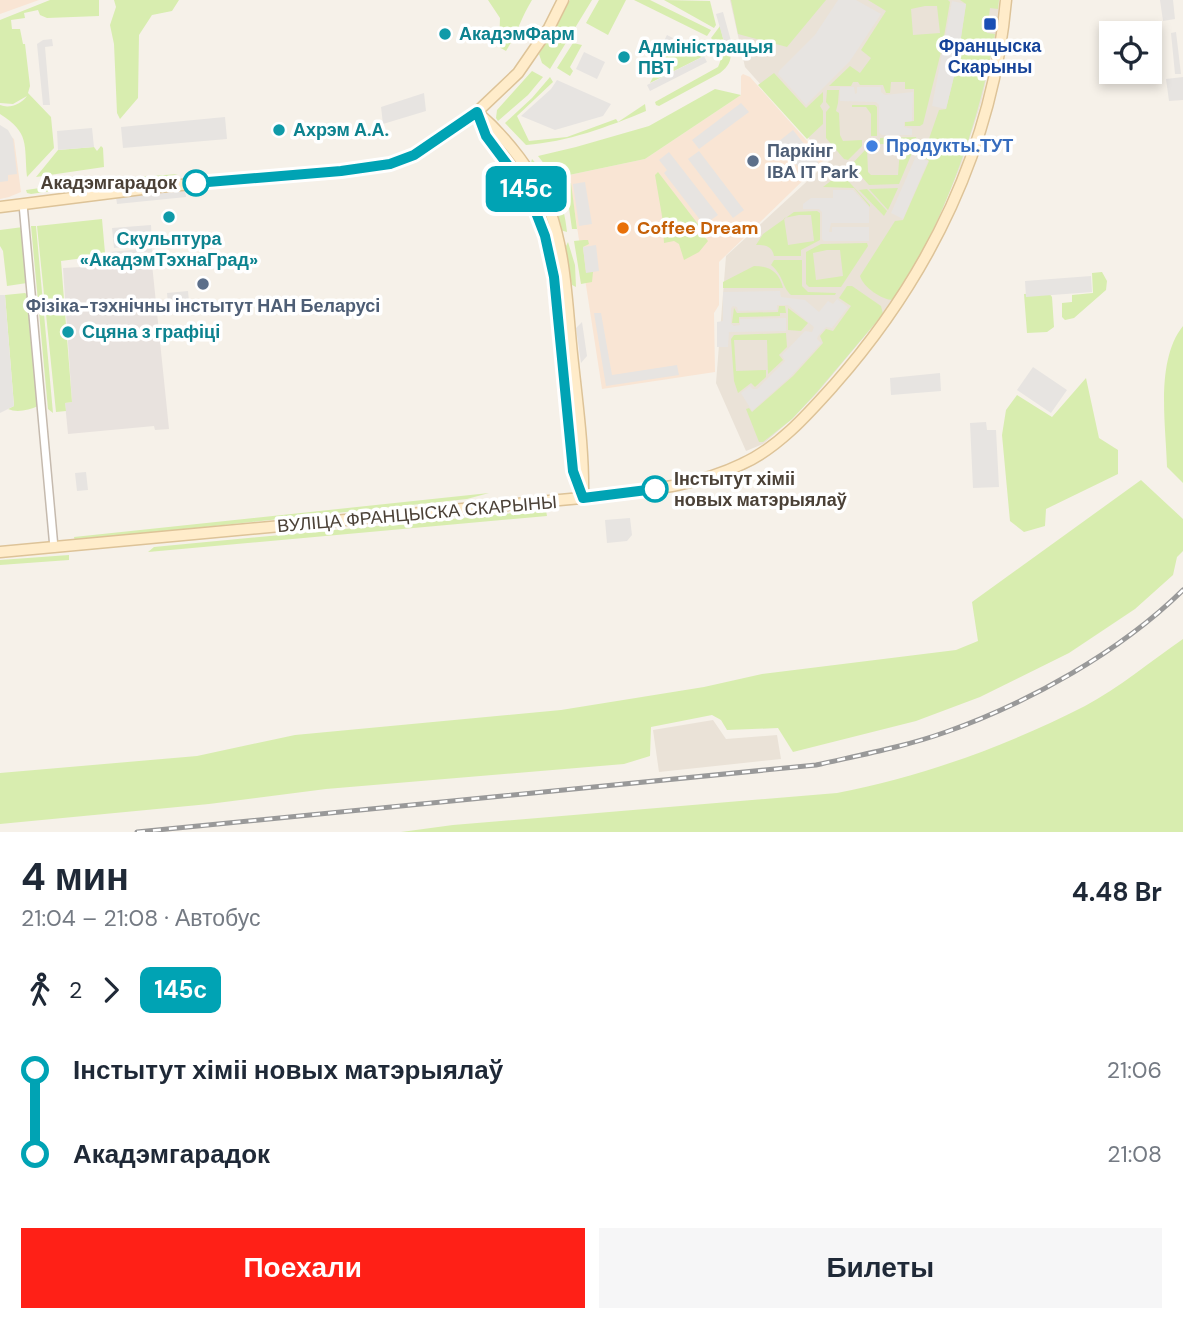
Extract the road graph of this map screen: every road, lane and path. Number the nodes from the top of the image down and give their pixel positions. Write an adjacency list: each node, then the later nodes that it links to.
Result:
1 (563, 0): 3 (main road)
2 (1006, 0): 6 (main road, ВУЛІЦА ФРАНЦЫСКА СКАРЫНЫ)
3 (477, 112): 4 (main road); 6 (main road)
4 (23, 204): 5 (main road); 7 (street)
5 (0, 207)
6 (583, 498): 7 (main road, ВУЛІЦА ФРАНЦЫСКА СКАРЫНЫ)
7 (54, 548): 8 (main road, ВУЛІЦА ФРАНЦЫСКА СКАРЫНЫ)
8 (0, 552)

